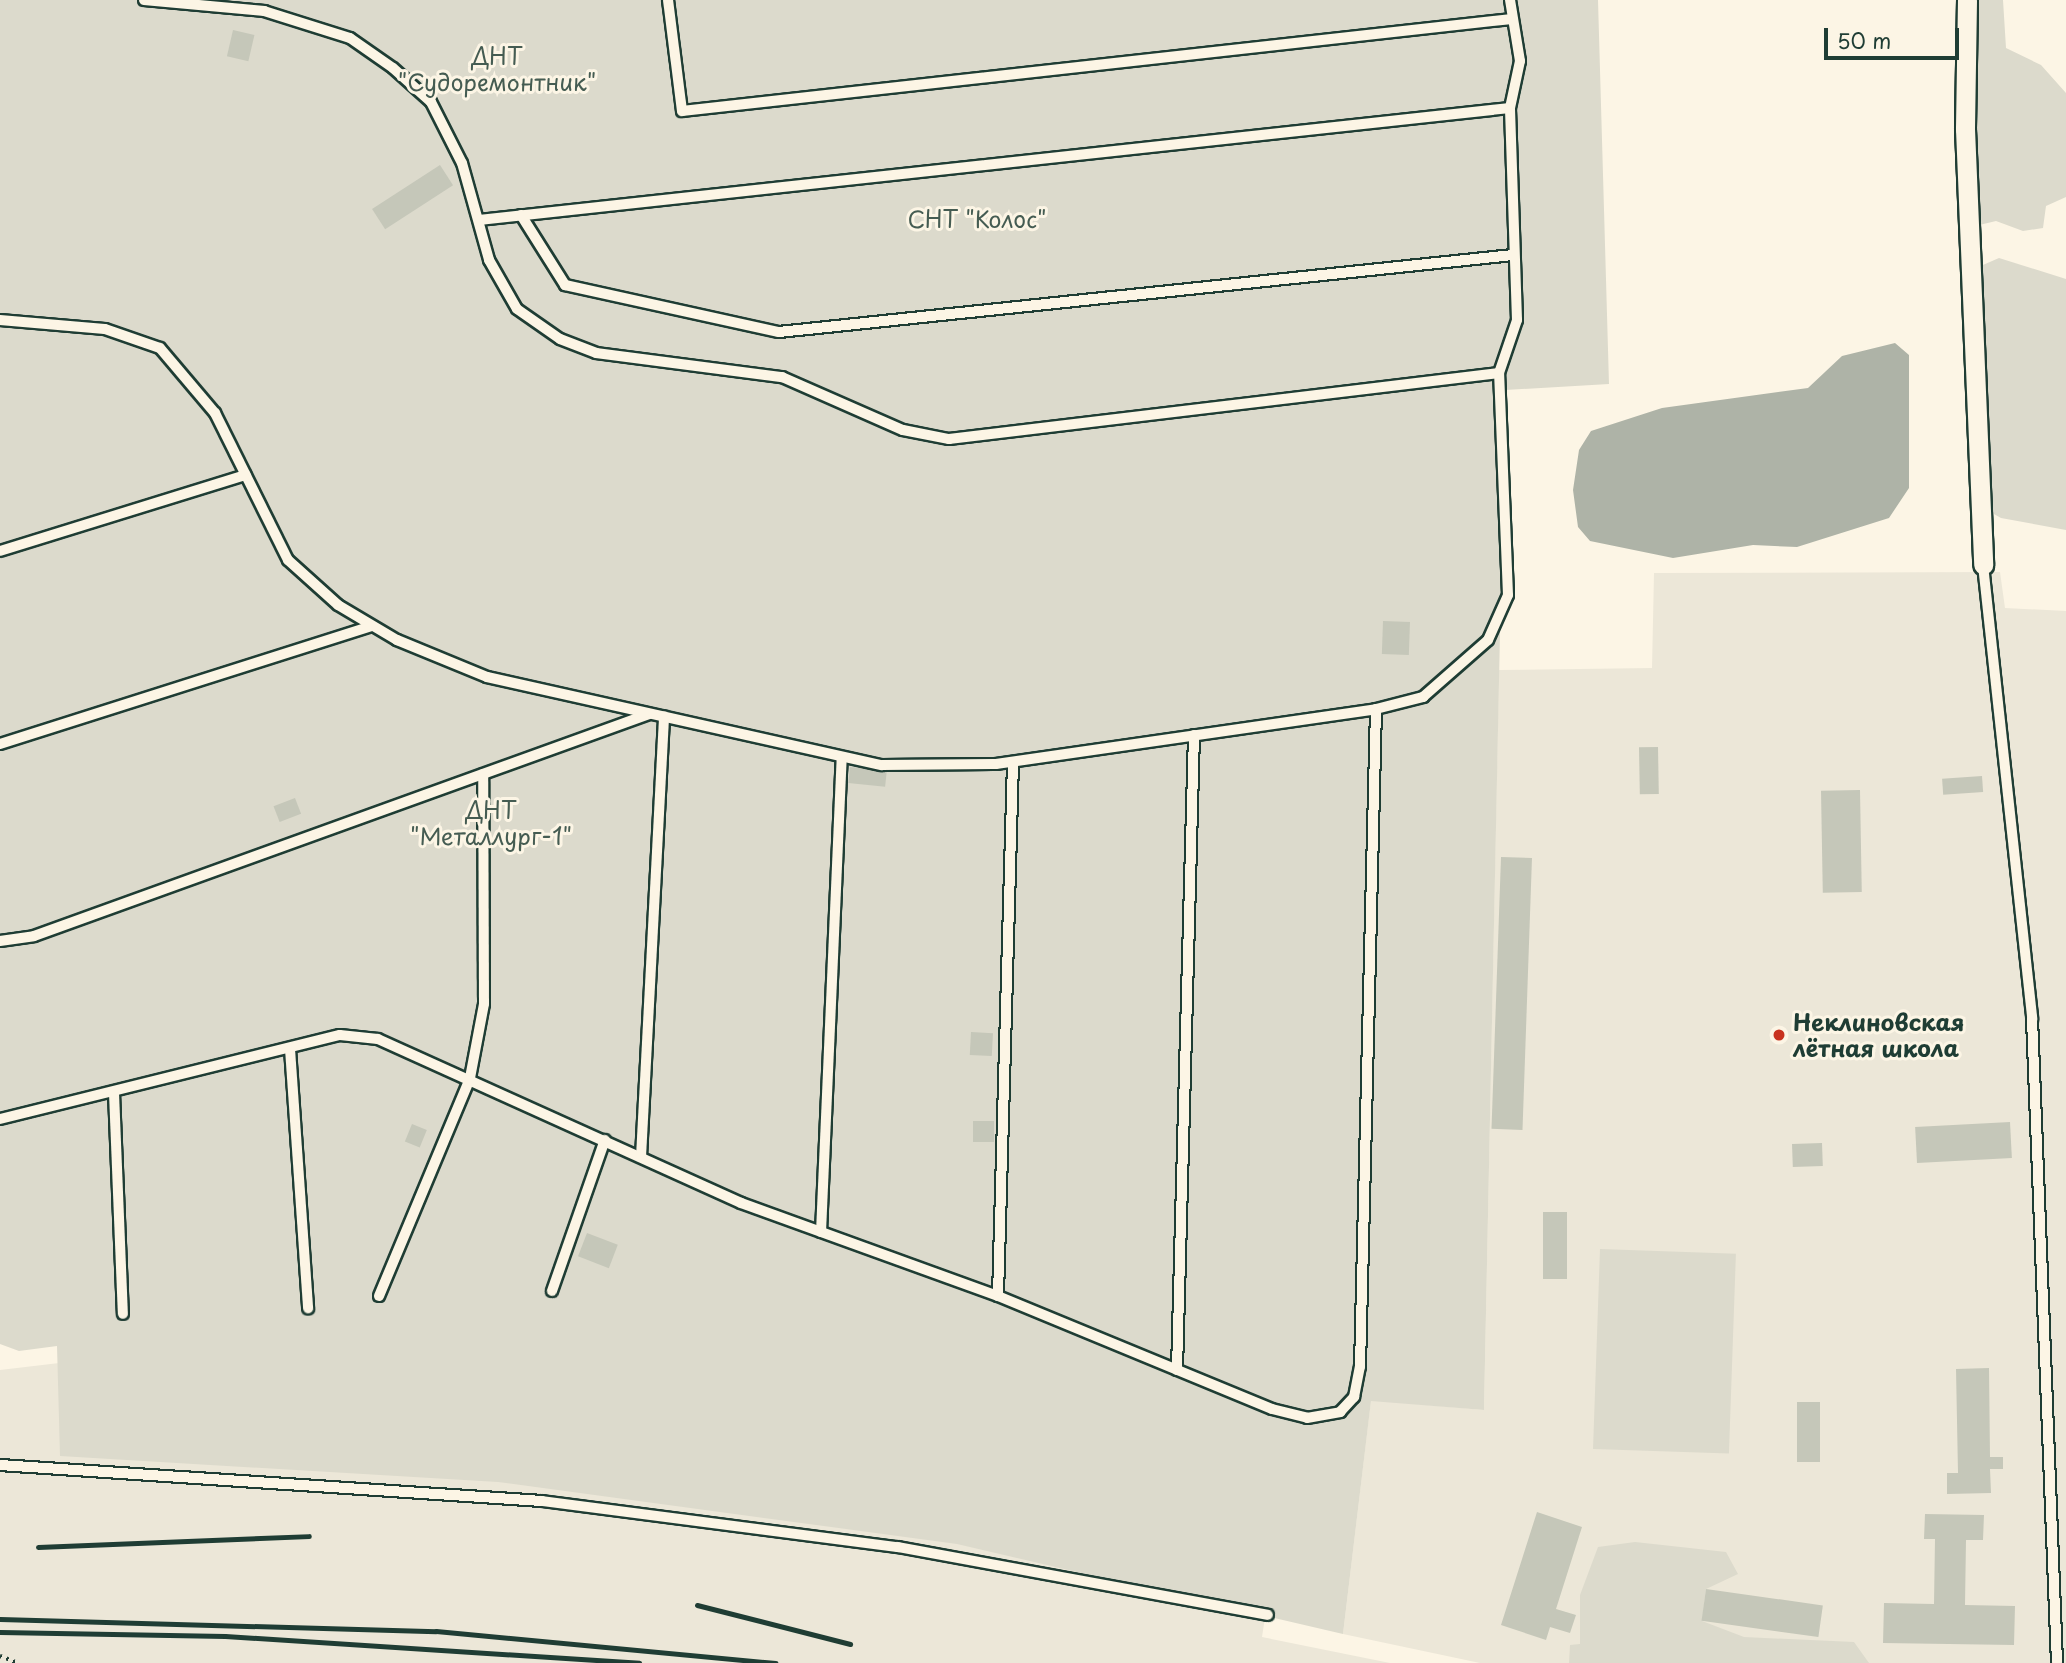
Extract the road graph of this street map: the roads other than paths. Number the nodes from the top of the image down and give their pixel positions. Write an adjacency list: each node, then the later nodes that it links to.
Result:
1 (144, 0): 8 (lane)
2 (668, 0): 5 (lane)
3 (1510, 0): 5 (lane)
4 (1967, 0): 14 (street)
5 (1512, 19): 6 (lane)
6 (1510, 108): 7 (lane); 9 (lane)
7 (521, 215): 8 (lane); 9 (lane)
8 (479, 220): 11 (lane)
9 (1513, 255): 11 (lane)
10 (0, 320): 12 (lane)
11 (1499, 373): 16 (lane)
12 (246, 475): 13 (lane); 15 (lane)
13 (0, 551)
14 (1983, 565): 40 (lane)
15 (372, 626): 17 (lane); 20 (lane)
16 (1376, 709): 19 (lane); 37 (lane)
17 (649, 714): 18 (lane); 23 (lane)
18 (664, 717): 21 (lane); 30 (lane)
19 (1194, 735): 22 (lane); 37 (lane)
20 (0, 744)
21 (842, 757): 22 (lane); 31 (lane)
22 (1013, 762): 34 (lane)
23 (483, 774): 24 (lane); 26 (lane)
24 (0, 941)
25 (290, 1049): 26 (lane); 27 (lane); 35 (lane)
26 (470, 1078): 29 (lane); 33 (lane)
27 (114, 1093): 28 (lane); 36 (lane)
28 (0, 1119)
29 (605, 1140): 30 (lane); 32 (lane)
30 (641, 1157): 31 (lane)
31 (821, 1232): 34 (lane)
32 (552, 1291)
33 (379, 1296)
34 (998, 1296): 37 (lane)
35 (308, 1308)
36 (123, 1314)
37 (1177, 1370)
38 (0, 1465): 39 (lane)
39 (1268, 1615)
40 (2057, 1663)

